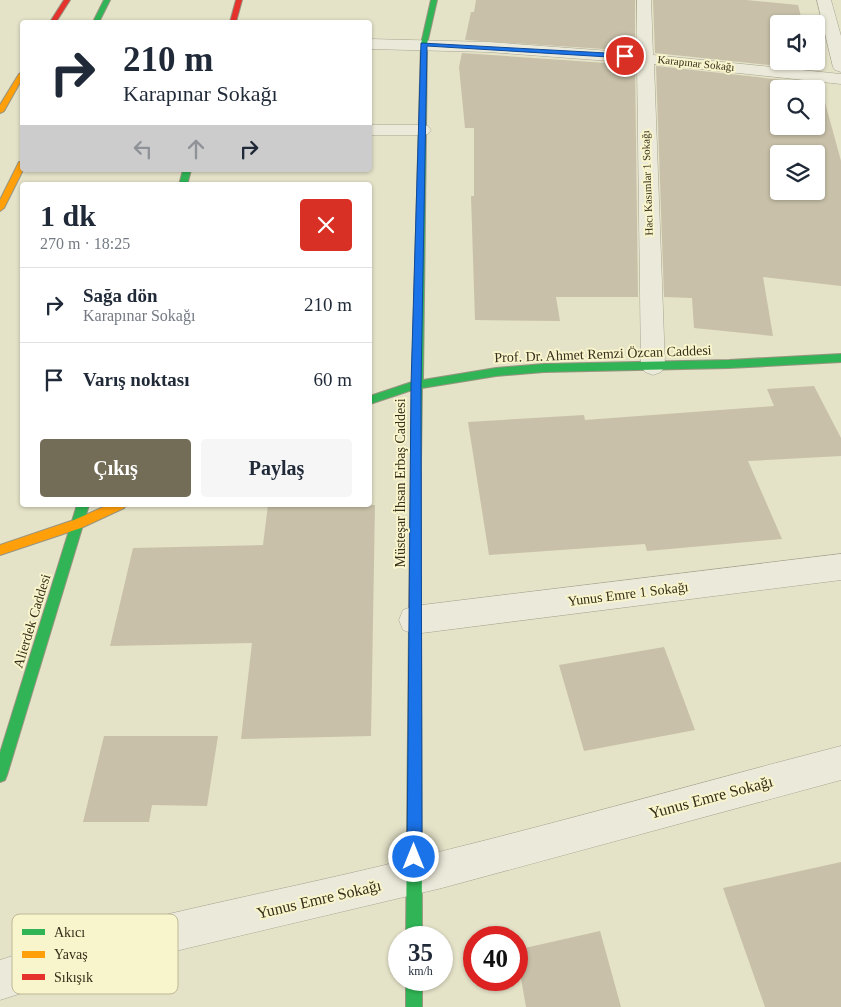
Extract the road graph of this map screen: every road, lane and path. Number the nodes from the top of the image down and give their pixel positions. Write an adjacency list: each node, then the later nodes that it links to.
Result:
1 (67, 0): 7 (street)
2 (107, 0): 8 (street)
3 (239, 0): 9 (street)
4 (434, 0): 11 (street, Müsteşar İhsan Erbaş Caddesi)
5 (644, 0): 12 (street, Hacı Kasımlar 1 Sokağı)
6 (824, 0): 13 (street)
7 (54, 20)
8 (97, 20)
9 (234, 20)
10 (372, 44): 11 (street, Karapınar Sokağı)
11 (424, 44): 12 (street, Karapınar Sokağı); 18 (street, Müsteşar İhsan Erbaş Caddesi)
12 (644, 57): 15 (street, Karapınar Sokağı); 22 (street, Hacı Kasımlar 1 Sokağı)
13 (841, 67)
14 (20, 77): 16 (street)
15 (841, 79)
16 (0, 111)
17 (372, 130): 18 (street)
18 (422, 130): 23 (street, Müsteşar İhsan Erbaş Caddesi)
19 (20, 168): 20 (street)
20 (0, 208)
21 (841, 358): 22 (street, Prof. Dr. Ahmet Remzi Özcan Caddesi)
22 (653, 366): 23 (street, Prof. Dr. Ahmet Remzi Özcan Caddesi)
23 (416, 385): 24 (street, Prof. Dr. Ahmet Remzi Özcan Caddesi); 30 (street, Müsteşar İhsan Erbaş Caddesi)
24 (372, 399)
25 (82, 507): 27 (street, Alierdek Caddesi)
26 (115, 507): 27 (street)
27 (77, 524): 28 (street); 32 (street, Alierdek Caddesi)
28 (0, 550)
29 (841, 567): 30 (street, Yunus Emre 1 Sokağı)
30 (414, 620): 33 (street, Müsteşar İhsan Erbaş Caddesi)
31 (841, 762): 33 (street, Yunus Emre Sokağı)
32 (0, 775)
33 (414, 877): 34 (street, Müsteşar İhsan Erbaş Caddesi); 35 (street, Yunus Emre Sokağı)
34 (414, 926)
35 (178, 930)
36 (12, 976): 37 (street, Yunus Emre Sokağı)
37 (0, 980)
38 (414, 991): 39 (street)
39 (414, 1007)

